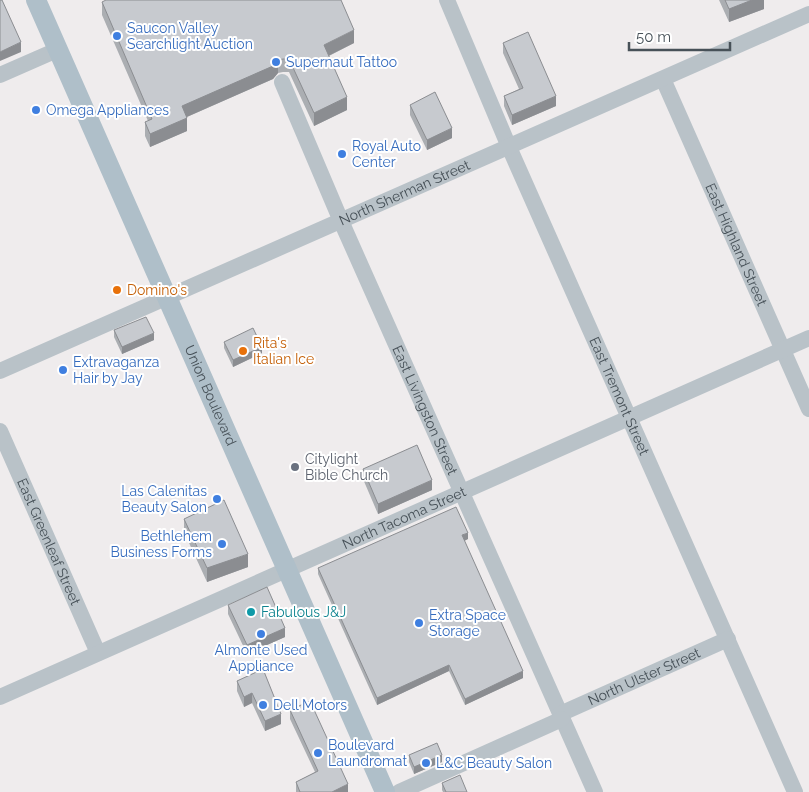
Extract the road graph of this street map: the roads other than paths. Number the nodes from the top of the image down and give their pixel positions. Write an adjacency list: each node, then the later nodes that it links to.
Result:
1 (36, 0): 4 (main road, Union Boulevard)
2 (447, 0): 8 (street, East Tremont Street)
3 (809, 14): 6 (street, North Sherman Street)
4 (58, 50): 5 (street); 10 (main road, Union Boulevard)
5 (0, 76)
6 (663, 79): 8 (street, North Sherman Street); 12 (street, East Highland Street)
7 (282, 82): 9 (street, East Livingston Street)
8 (509, 147): 9 (street, North Sherman Street); 15 (street, East Tremont Street)
9 (341, 221): 10 (street, North Sherman Street); 17 (street, East Livingston Street)
10 (167, 297): 13 (street, North Sherman Street); 18 (main road, Union Boulevard)
11 (809, 338): 12 (street, North Tacoma Street)
12 (783, 350): 14 (street, East Highland Street); 15 (street, North Tacoma Street)
13 (0, 371)
14 (809, 409)
15 (630, 417): 17 (street, North Tacoma Street); 19 (street, East Tremont Street)
16 (0, 431): 20 (street, East Greenleaf Street)
17 (462, 492): 18 (street, North Tacoma Street); 22 (street, East Livingston Street)
18 (288, 570): 20 (street, North Tacoma Street); 23 (main road, Union Boulevard)
19 (728, 639): 22 (street, North Ulster Street); 26 (street, East Tremont Street)
20 (98, 653): 21 (street, North Tacoma Street)
21 (0, 697)
22 (561, 717): 24 (street, North Ulster Street); 25 (street, East Livingston Street)
23 (385, 792)
24 (399, 792)
25 (595, 792)
26 (795, 792)

